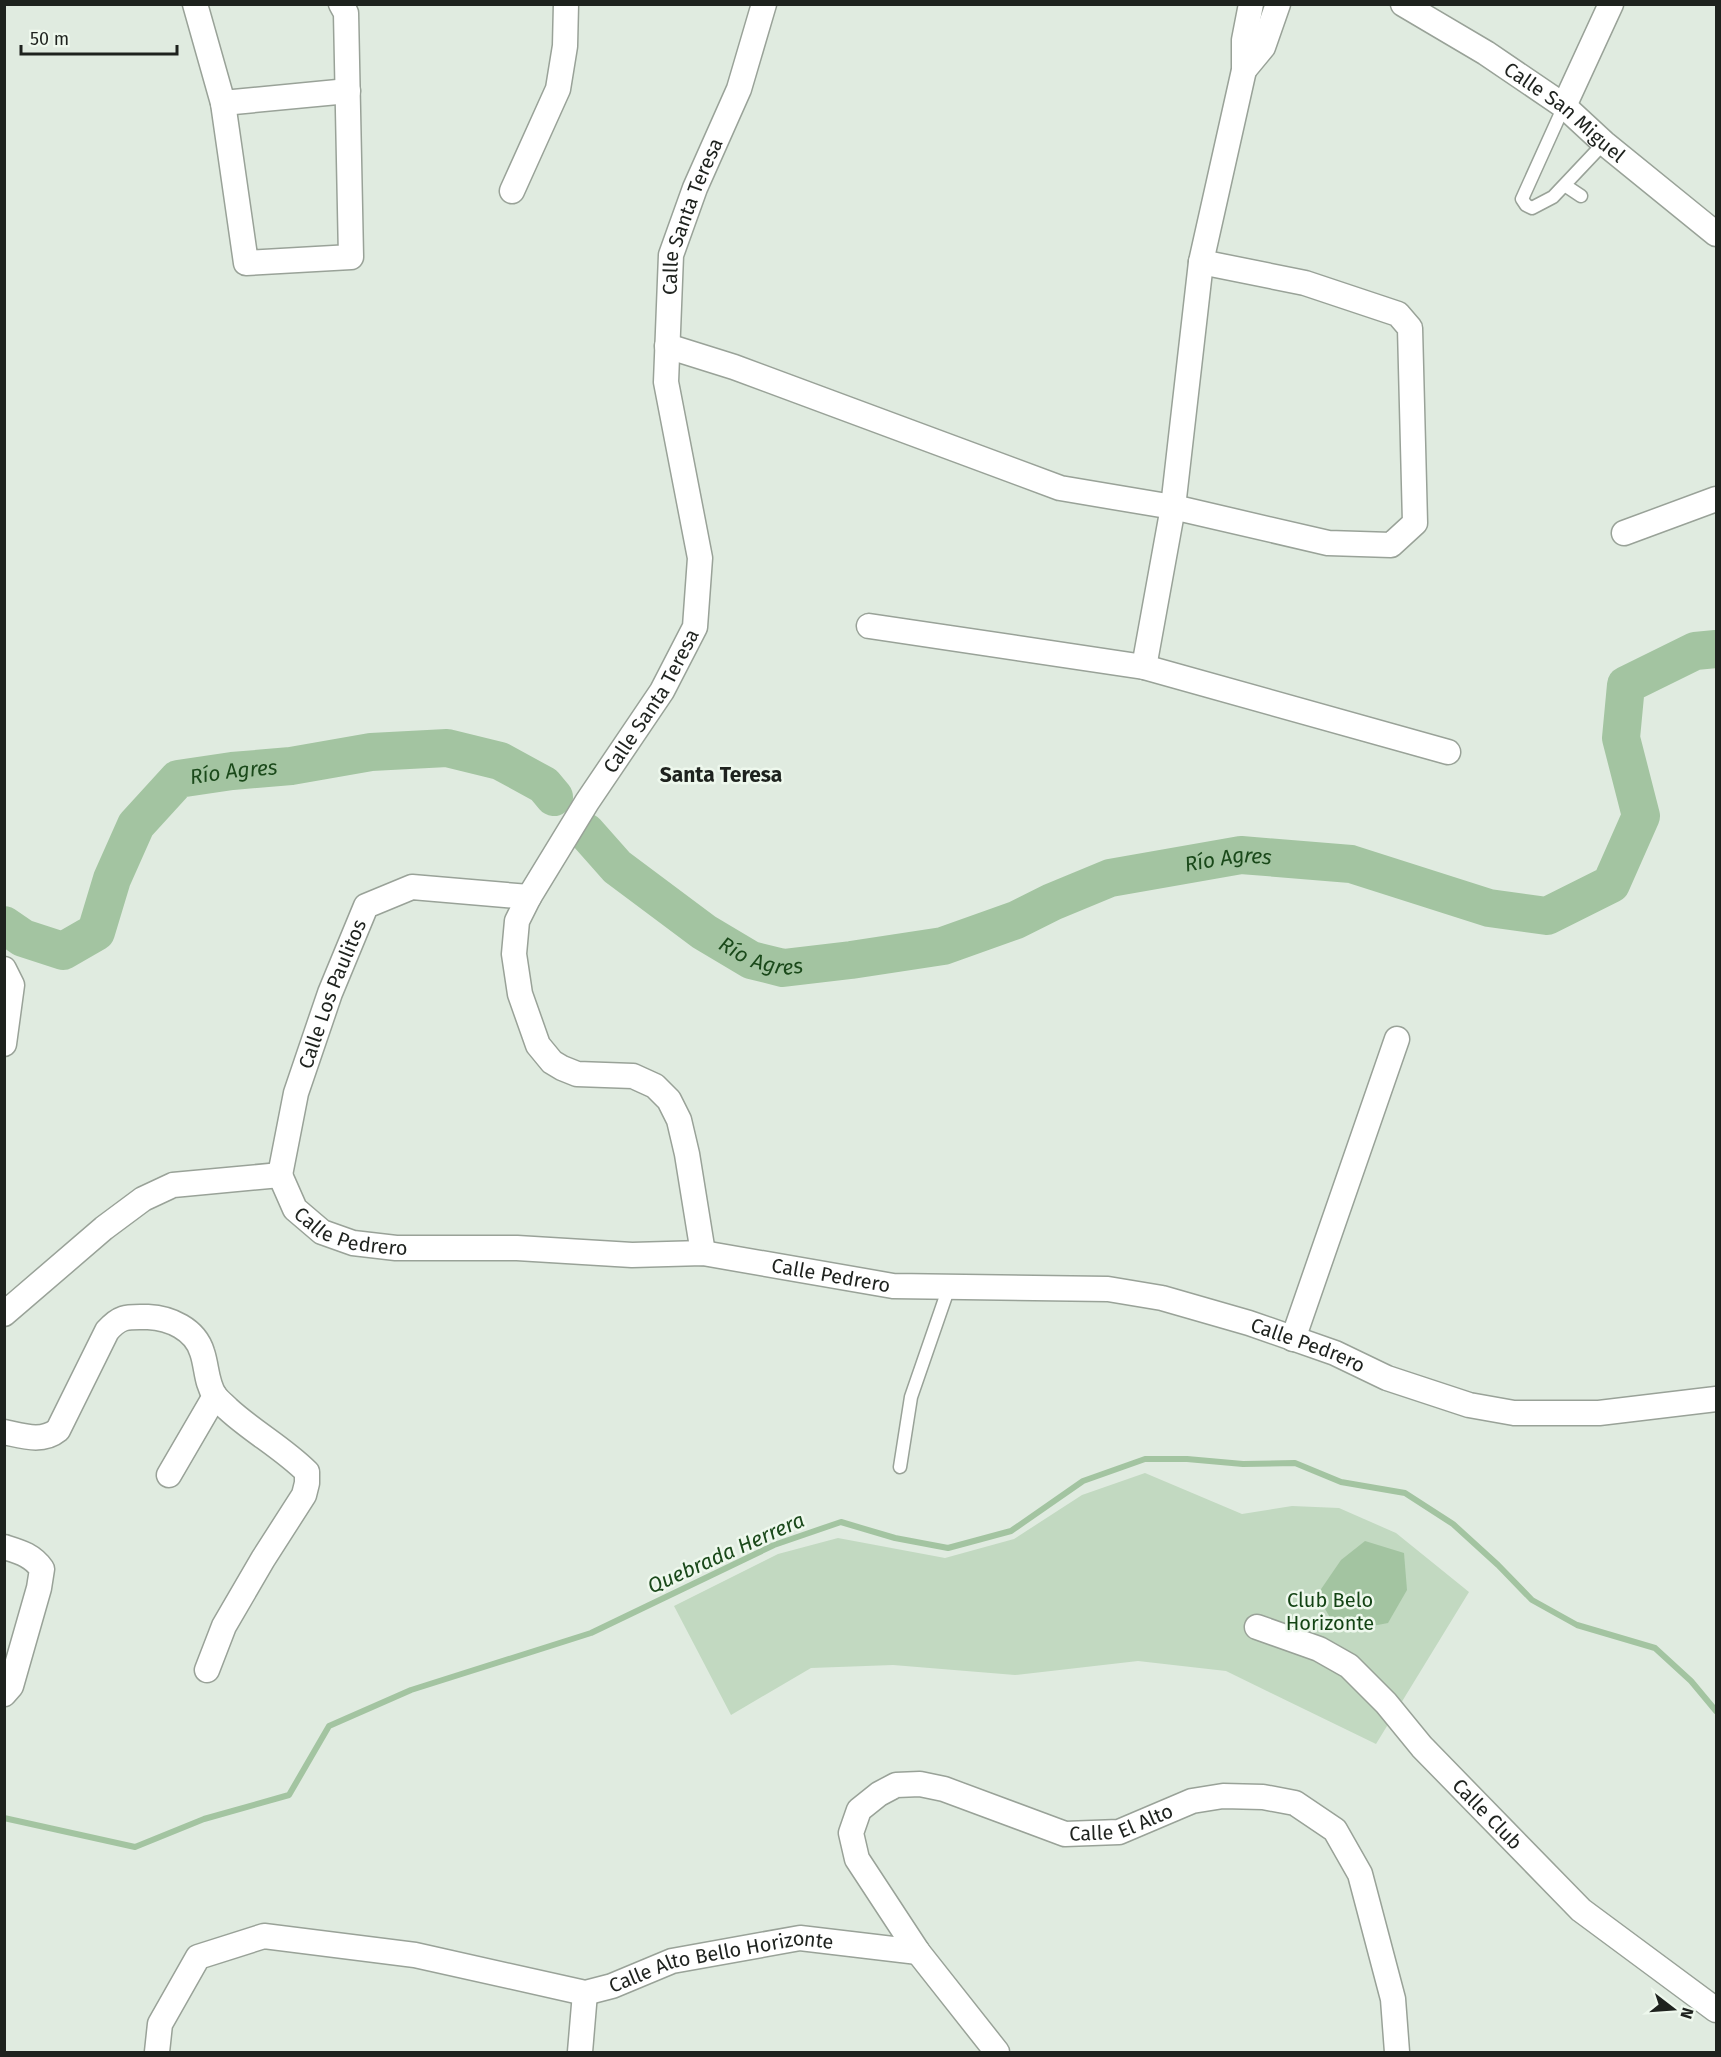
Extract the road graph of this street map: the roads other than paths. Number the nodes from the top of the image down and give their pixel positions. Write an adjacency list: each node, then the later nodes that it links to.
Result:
1 (195, 4): 11 (street)
2 (340, 4): 10 (street)
3 (566, 4): 15 (street)
4 (764, 4): 19 (street, Calle Santa Teresa)
5 (1251, 4): 9 (street)
6 (1278, 4): 9 (street)
7 (1403, 4): 12 (street, Calle San Miguel)
8 (1611, 4): 12 (street)
9 (1244, 70): 18 (street)
10 (348, 91): 11 (street); 11 (street)
11 (223, 103)
12 (1564, 106): 13 (street, Calle San Miguel); 14 (lane)
13 (1604, 143): 14 (lane); 17 (street, Calle San Miguel)
14 (1566, 186): 16 (lane)
15 (512, 191)
16 (1581, 196)
17 (1716, 234)
18 (1201, 262): 21 (street); 21 (street)
19 (667, 346): 21 (street); 26 (street, Calle Santa Teresa)
20 (1716, 499): 22 (street)
21 (1173, 507): 24 (street)
22 (1624, 533)
23 (869, 626): 24 (street)
24 (1144, 667): 25 (street)
25 (1448, 752)
26 (529, 897): 30 (street, Calle Los Paulitos); 31 (street, Calle Santa Teresa)
27 (4, 969): 29 (street)
28 (1397, 1039): 34 (street)
29 (4, 1044)
30 (280, 1175): 31 (street, Calle Pedrero); 33 (street, Calle Pedrero)
31 (703, 1253): 32 (street, Calle Pedrero)
32 (949, 1287): 34 (street, Calle Pedrero); 38 (lane)
33 (4, 1314)
34 (1293, 1338): 36 (street, Calle Pedrero)
35 (215, 1396): 37 (street); 39 (street); 42 (street)
36 (1716, 1399)
37 (4, 1432)
38 (900, 1467)
39 (169, 1475)
40 (4, 1547): 43 (street)
41 (1257, 1627): 46 (street, Calle Club)
42 (207, 1670)
43 (4, 1694)
44 (918, 1952): 45 (street, Calle Alto Bello Horizonte); 49 (street, Calle El Alto); 50 (street, Calle El Alto)
45 (585, 1993): 47 (street); 48 (street, Calle Alto Bello Horizonte)
46 (1716, 2010)
47 (157, 2052)
48 (580, 2052)
49 (997, 2052)
50 (1397, 2052)

